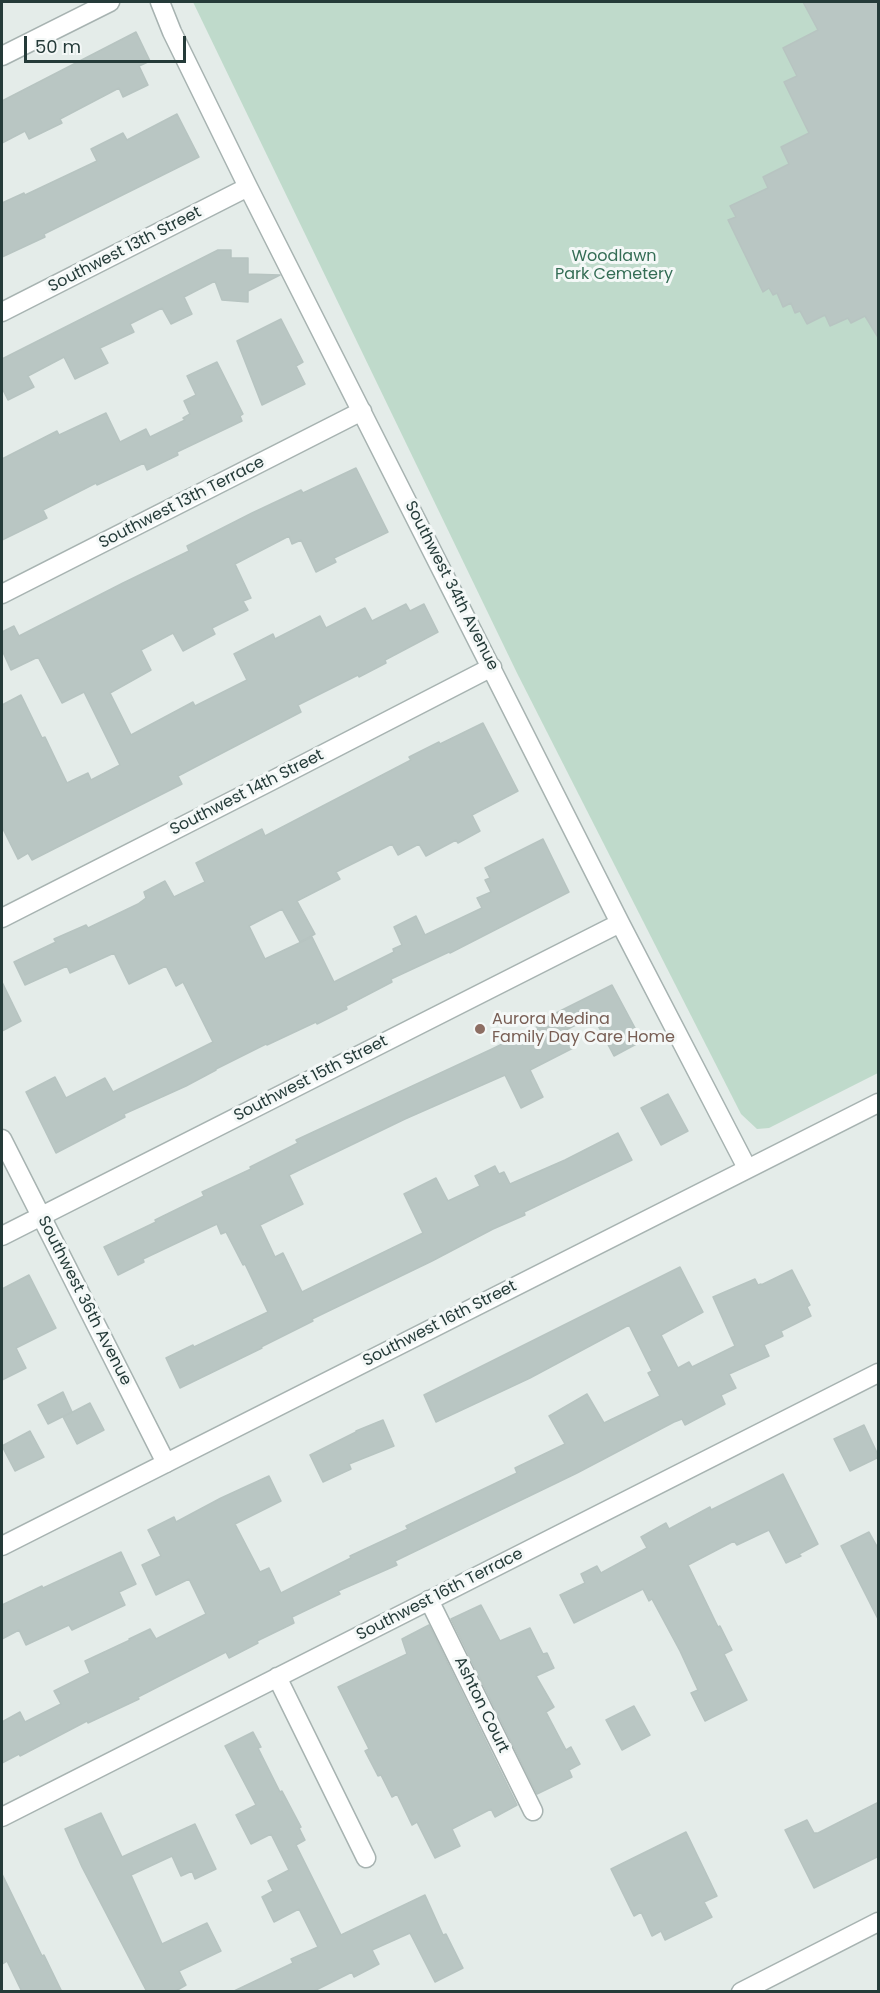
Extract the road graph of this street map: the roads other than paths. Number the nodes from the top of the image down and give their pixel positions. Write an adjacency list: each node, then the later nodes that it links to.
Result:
1 (110, 2): 3 (street)
2 (160, 2): 4 (street, Southwest 34th Avenue)
3 (2, 56)
4 (248, 187): 5 (street, Southwest 13th Street); 6 (street, Southwest 34th Avenue)
5 (2, 312)
6 (362, 411): 7 (street, Southwest 13th Terrace); 8 (street, Southwest 34th Avenue)
7 (2, 594)
8 (492, 667): 9 (street, Southwest 14th Street); 10 (street, Southwest 34th Avenue)
9 (2, 918)
10 (620, 922): 13 (street, Southwest 34th Avenue); 14 (street, Southwest 15th Street)
11 (879, 1102): 13 (street, Southwest 16th Street)
12 (2, 1139): 14 (street, Southwest 36th Avenue)
13 (747, 1168): 17 (street, Southwest 16th Street)
14 (40, 1216): 15 (street, Southwest 15th Street); 17 (street, Southwest 36th Avenue)
15 (2, 1236)
16 (879, 1373): 19 (street, Southwest 16th Terrace)
17 (166, 1463): 18 (street, Southwest 16th Street)
18 (2, 1546)
19 (429, 1600): 20 (street, Southwest 16th Terrace); 21 (street, Ashton Court)
20 (277, 1677): 22 (street, Southwest 16th Terrace); 23 (street)
21 (534, 1811)
22 (2, 1817)
23 (366, 1858)
24 (879, 1922): 25 (street)
25 (741, 1992)

